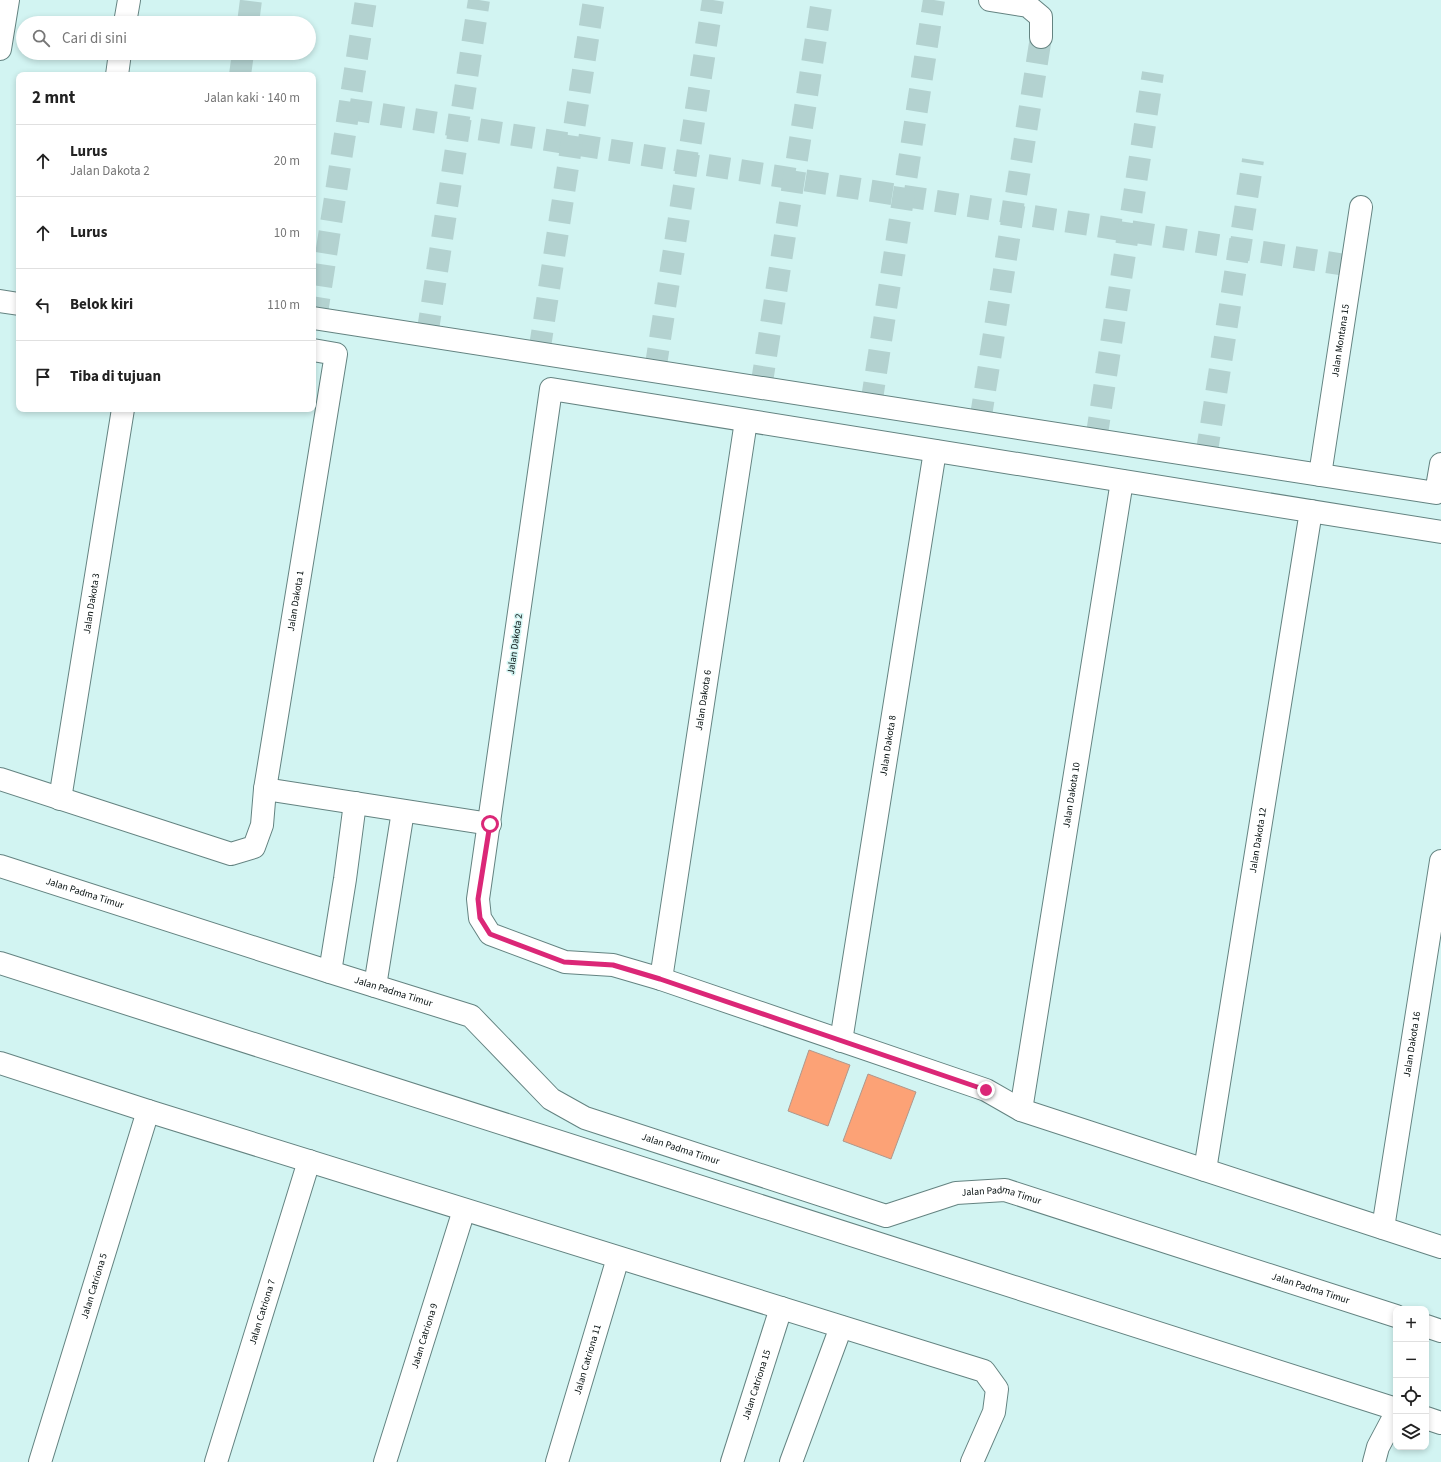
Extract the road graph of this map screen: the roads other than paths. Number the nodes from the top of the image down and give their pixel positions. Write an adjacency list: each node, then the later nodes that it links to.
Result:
1 (8, 0): 6 (street)
2 (129, 0): 4 (street)
3 (990, 0): 5 (street)
4 (126, 16)
5 (1041, 37)
6 (0, 49)
7 (119, 60): 8 (street)
8 (117, 72)
9 (1362, 207): 18 (street, Jalan Montana 15)
10 (0, 301): 11 (street)
11 (16, 304)
12 (316, 318): 18 (street)
13 (316, 351): 23 (street, Jalan Dakota 1)
14 (123, 412): 24 (street, Jalan Dakota 3)
15 (746, 421): 16 (street); 27 (street, Jalan Dakota 2); 32 (street, Jalan Dakota 6)
16 (935, 451): 19 (street); 34 (street, Jalan Dakota 8)
17 (1441, 464): 18 (street)
18 (1320, 475)
19 (1122, 481): 20 (street); 36 (street, Jalan Dakota 10)
20 (1311, 511): 21 (street); 39 (street, Jalan Dakota 12)
21 (1441, 532)
22 (0, 779): 24 (street)
23 (265, 789): 24 (street, Jalan Dakota 1); 25 (street)
24 (60, 799)
25 (356, 803): 26 (street); 31 (street)
26 (403, 810): 27 (street); 33 (street)
27 (490, 824): 32 (street, Jalan Dakota 2)
28 (1441, 861): 41 (street, Jalan Dakota 16)
29 (0, 866): 31 (street, Jalan Padma Timur)
30 (0, 963): 49 (street)
31 (330, 972): 33 (street, Jalan Padma Timur)
32 (660, 979): 34 (street, Jalan Dakota 2)
33 (375, 986): 45 (street, Jalan Padma Timur)
34 (841, 1041): 36 (street, Jalan Dakota 2)
35 (0, 1063): 37 (street)
36 (1021, 1110): 39 (street, Jalan Dakota 2)
37 (148, 1111): 38 (street); 54 (street, Jalan Catriona 5)
38 (309, 1161): 40 (street); 55 (street, Jalan Catriona 7)
39 (1205, 1170): 41 (street, Jalan Dakota 2)
40 (464, 1210): 43 (street); 56 (street, Jalan Catriona 9)
41 (1382, 1228): 42 (street, Jalan Dakota 2)
42 (1441, 1247)
43 (618, 1258): 44 (street); 57 (street, Jalan Catriona 11)
44 (781, 1308): 46 (street); 58 (street, Jalan Catriona 15)
45 (1393, 1315)
46 (841, 1327): 59 (street); 60 (street)
47 (1429, 1327): 48 (street)
48 (1441, 1331)
49 (1393, 1408)
50 (1396, 1414): 53 (street)
51 (1429, 1419): 52 (street)
52 (1441, 1423)
53 (1376, 1454)
54 (40, 1462)
55 (216, 1462)
56 (385, 1462)
57 (557, 1462)
58 (732, 1462)
59 (790, 1462)
60 (972, 1462)

